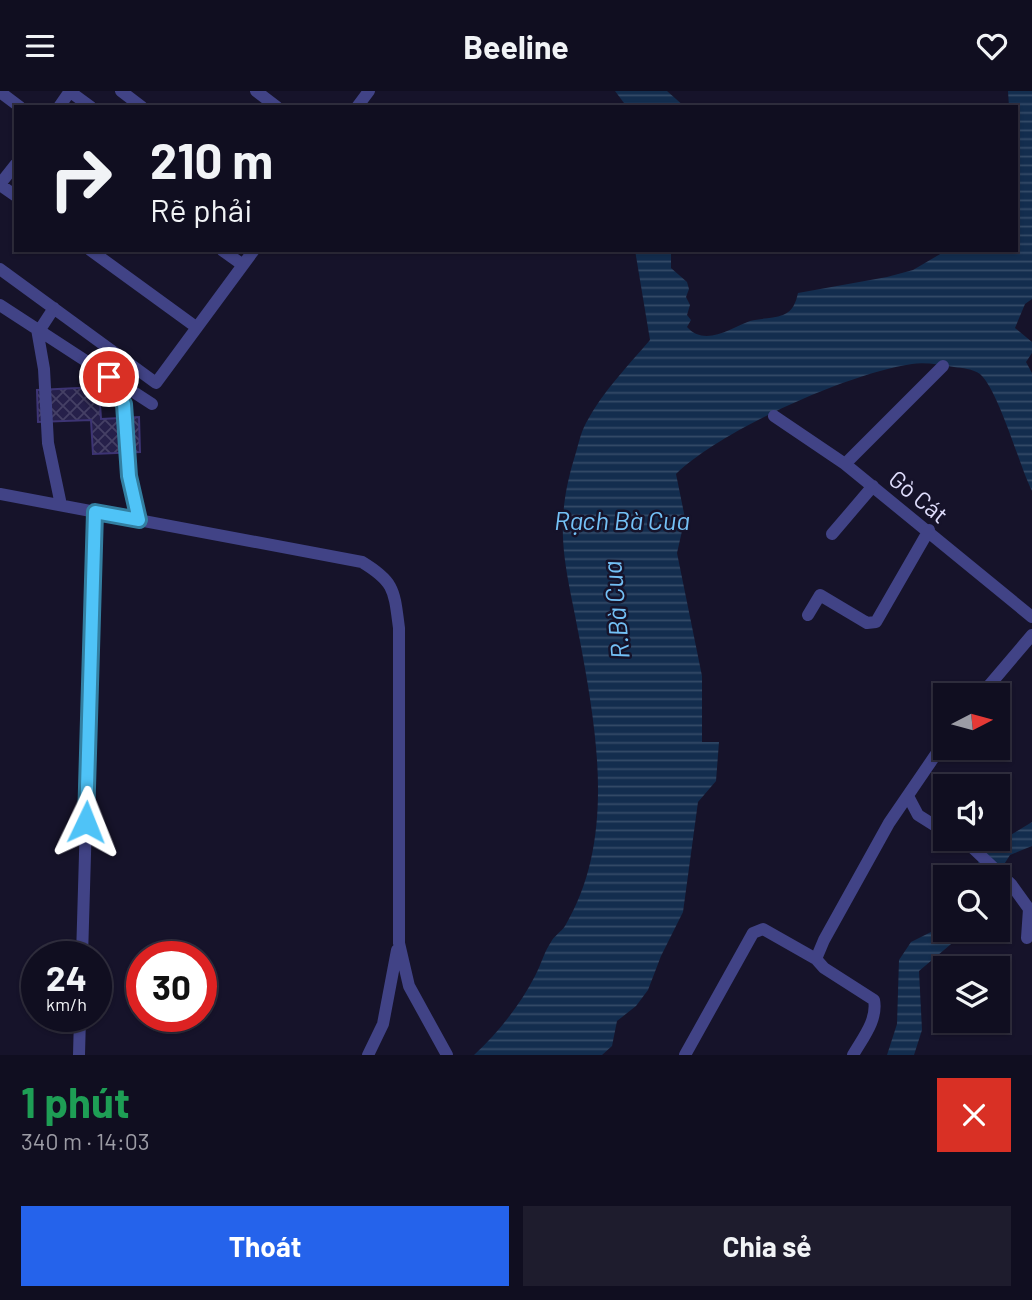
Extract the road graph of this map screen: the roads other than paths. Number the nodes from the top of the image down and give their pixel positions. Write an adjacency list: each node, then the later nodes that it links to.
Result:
1 (70, 91): 6 (street)
2 (121, 91): 7 (street)
3 (256, 91): 8 (street)
4 (0, 92): 5 (street)
5 (17, 105)
6 (88, 105)
7 (139, 105)
8 (274, 105)
9 (14, 167): 10 (street)
10 (0, 185)
11 (93, 252): 18 (street)
12 (225, 252): 14 (street)
13 (253, 252): 14 (street)
14 (243, 265): 18 (street)
15 (0, 269): 17 (street)
16 (0, 305): 19 (street)
17 (54, 308): 18 (street); 19 (street)
18 (196, 327)
19 (38, 330): 21 (street); 27 (street)
20 (943, 366): 24 (street)
21 (109, 377): 22 (street); 29 (street)
22 (152, 404)
23 (775, 416): 24 (street, Gò Cát)
24 (845, 464): 25 (street, Gò Cát)
25 (873, 486): 30 (street, Gò Cát); 31 (street)
26 (0, 494): 27 (street)
27 (61, 505): 28 (street)
28 (95, 512): 29 (street); 41 (street)
29 (139, 520): 42 (street)
30 (929, 530): 32 (street); 33 (street, Gò Cát)
31 (832, 534)
32 (808, 615)
33 (1032, 617)
34 (1032, 635): 35 (street)
35 (991, 683)
36 (933, 759): 37 (street)
37 (908, 796): 38 (street); 43 (street)
38 (933, 824)
39 (978, 851): 40 (street)
40 (1027, 938)
41 (82, 941)
42 (399, 943): 46 (street); 47 (street)
43 (816, 959): 48 (street); 49 (street)
44 (80, 1032): 45 (street)
45 (79, 1055)
46 (368, 1055)
47 (447, 1055)
48 (685, 1055)
49 (853, 1055)

